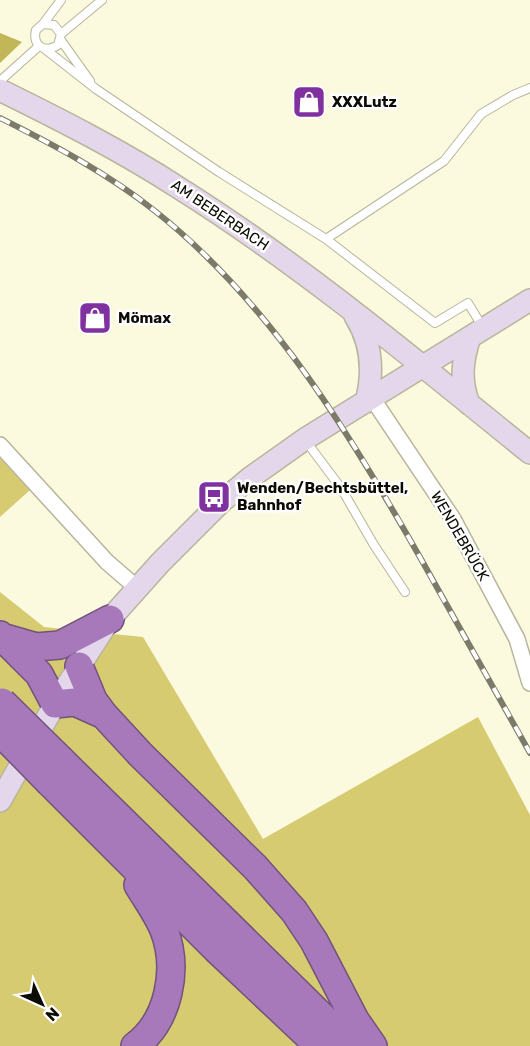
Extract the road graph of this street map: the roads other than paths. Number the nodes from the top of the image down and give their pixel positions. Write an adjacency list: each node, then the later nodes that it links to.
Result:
1 (61, 0): 3 (lane)
2 (102, 0): 4 (lane)
3 (43, 24): 4 (lane); 5 (lane)
4 (61, 37): 5 (lane); 8 (lane)
5 (42, 48): 6 (lane); 8 (lane)
6 (0, 81)
7 (530, 88): 10 (lane)
8 (96, 89): 10 (lane)
9 (0, 90): 12 (main road, AM BEBERBACH)
10 (326, 239): 13 (lane)
11 (530, 300): 13 (main road)
12 (351, 311): 14 (main road, AM BEBERBACH); 15 (main road)
13 (477, 333): 14 (main road); 16 (main road)
14 (422, 367): 15 (main road); 16 (main road, AM BEBERBACH)
15 (369, 400): 17 (main road); 25 (street, WENDEBRÜCK)
16 (469, 404): 19 (main road, AM BEBERBACH)
17 (305, 440): 20 (main road); 21 (lane)
18 (0, 445): 20 (street)
19 (530, 453)
20 (136, 588): 22 (main road)
21 (405, 592)
22 (111, 619): 23 (highway); 24 (main road)
23 (1, 636): 27 (highway)
24 (79, 666): 27 (main road); 28 (highway)
25 (530, 683)
26 (1, 701): 30 (highway, bridge)
27 (55, 704): 28 (highway); 31 (main road)
28 (104, 715): 35 (highway)
29 (0, 732): 30 (highway, bridge)
30 (56, 772): 32 (highway); 33 (highway)
31 (0, 801)
32 (116, 849): 33 (highway); 34 (highway)
33 (337, 1042)
34 (135, 1046)
35 (373, 1046)

